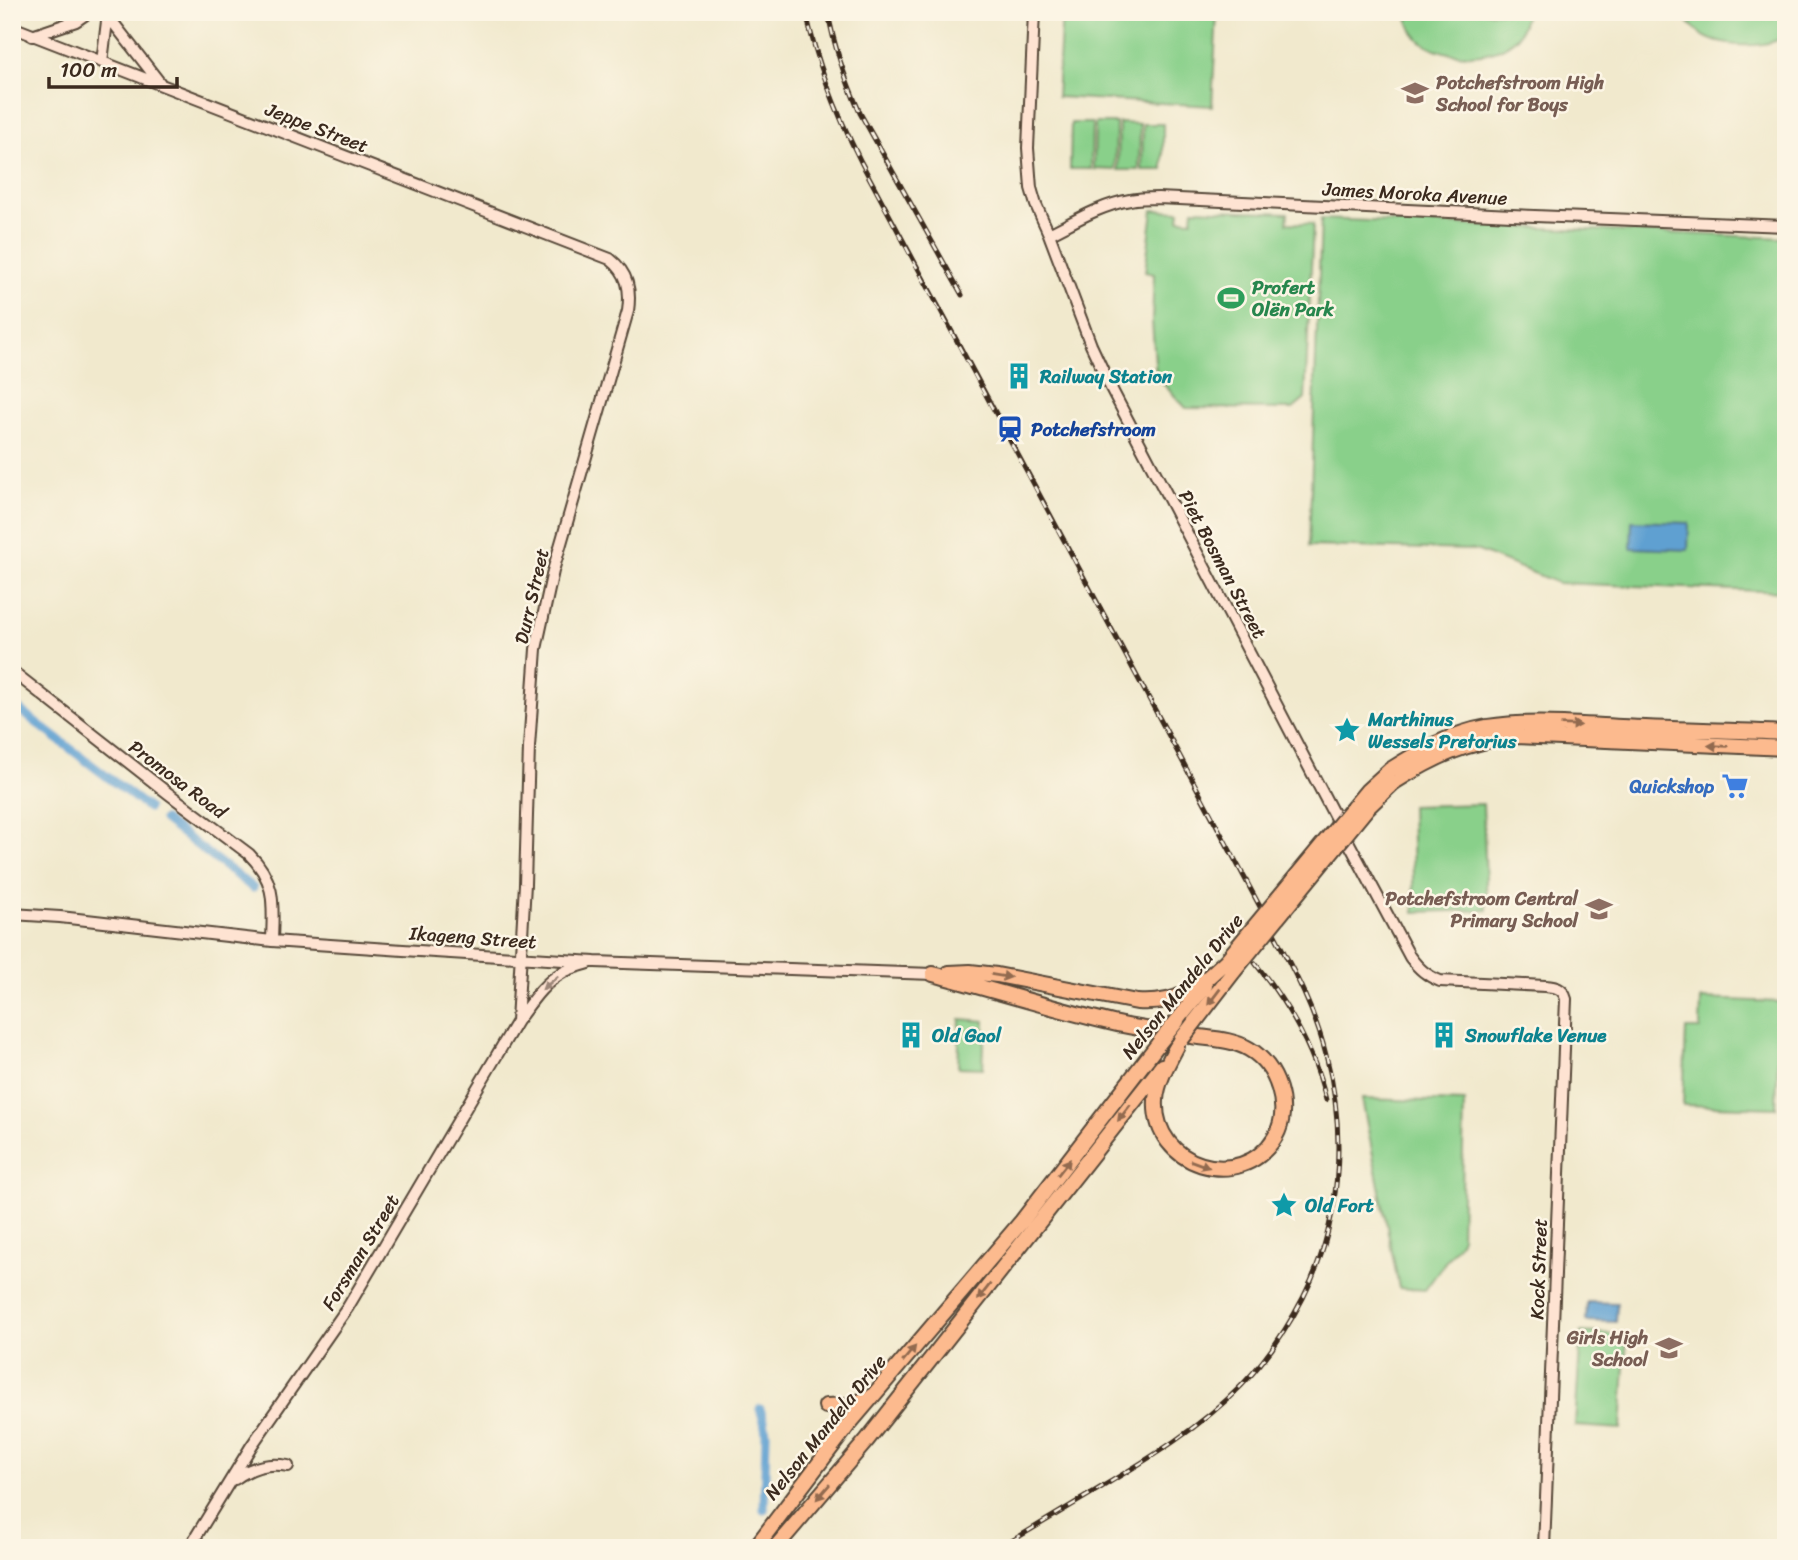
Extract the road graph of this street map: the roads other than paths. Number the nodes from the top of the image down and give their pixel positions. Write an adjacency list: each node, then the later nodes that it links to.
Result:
1 (89, 12): 5 (street)
2 (1034, 12): 9 (street, Piet Bosman Street)
3 (108, 14): 6 (street); 7 (street)
4 (12, 27): 5 (street, Jeppe Street)
5 (32, 36): 6 (street, Jeppe Street)
6 (102, 62): 7 (street, Jeppe Street)
7 (161, 84): 10 (street, Jeppe Street)
8 (1786, 226): 9 (street, James Moroka Avenue)
9 (1049, 234): 21 (street, Piet Bosman Street)
10 (610, 259): 17 (street, Durr Street)
11 (12, 671): 16 (street, Promosa Road)
12 (1781, 731): 14 (highway, Nelson Mandela Drive, one-way to 12)
13 (1786, 748): 14 (highway, Nelson Mandela Drive, one-way to 14)
14 (1392, 776): 19 (highway, Nelson Mandela Drive, bridge)
15 (12, 914): 16 (street, Ikageng Street)
16 (272, 941): 17 (street, Ikageng Street)
17 (521, 958): 18 (street, Ikageng Street); 22 (street, Forsman Street)
18 (595, 962): 20 (street, Ikageng Street); 22 (street, one-way to 22)
19 (1230, 966): 20 (highway, one-way to 19); 23 (highway, Nelson Mandela Drive, one-way to 23, bridge); 24 (highway, Nelson Mandela Drive, one-way to 19, bridge)
20 (933, 974): 23 (highway, one-way to 20)
21 (1564, 992): 31 (street, Kock Street)
22 (517, 1021): 27 (street, Forsman Street)
23 (1179, 1043): 30 (highway, Nelson Mandela Drive, one-way to 30)
24 (873, 1397): 25 (highway); 29 (highway, Nelson Mandela Drive)
25 (826, 1406)
26 (288, 1466): 27 (street)
27 (229, 1483): 28 (street, Forsman Street)
28 (189, 1548)
29 (755, 1548)
30 (775, 1548)
31 (1544, 1548)

